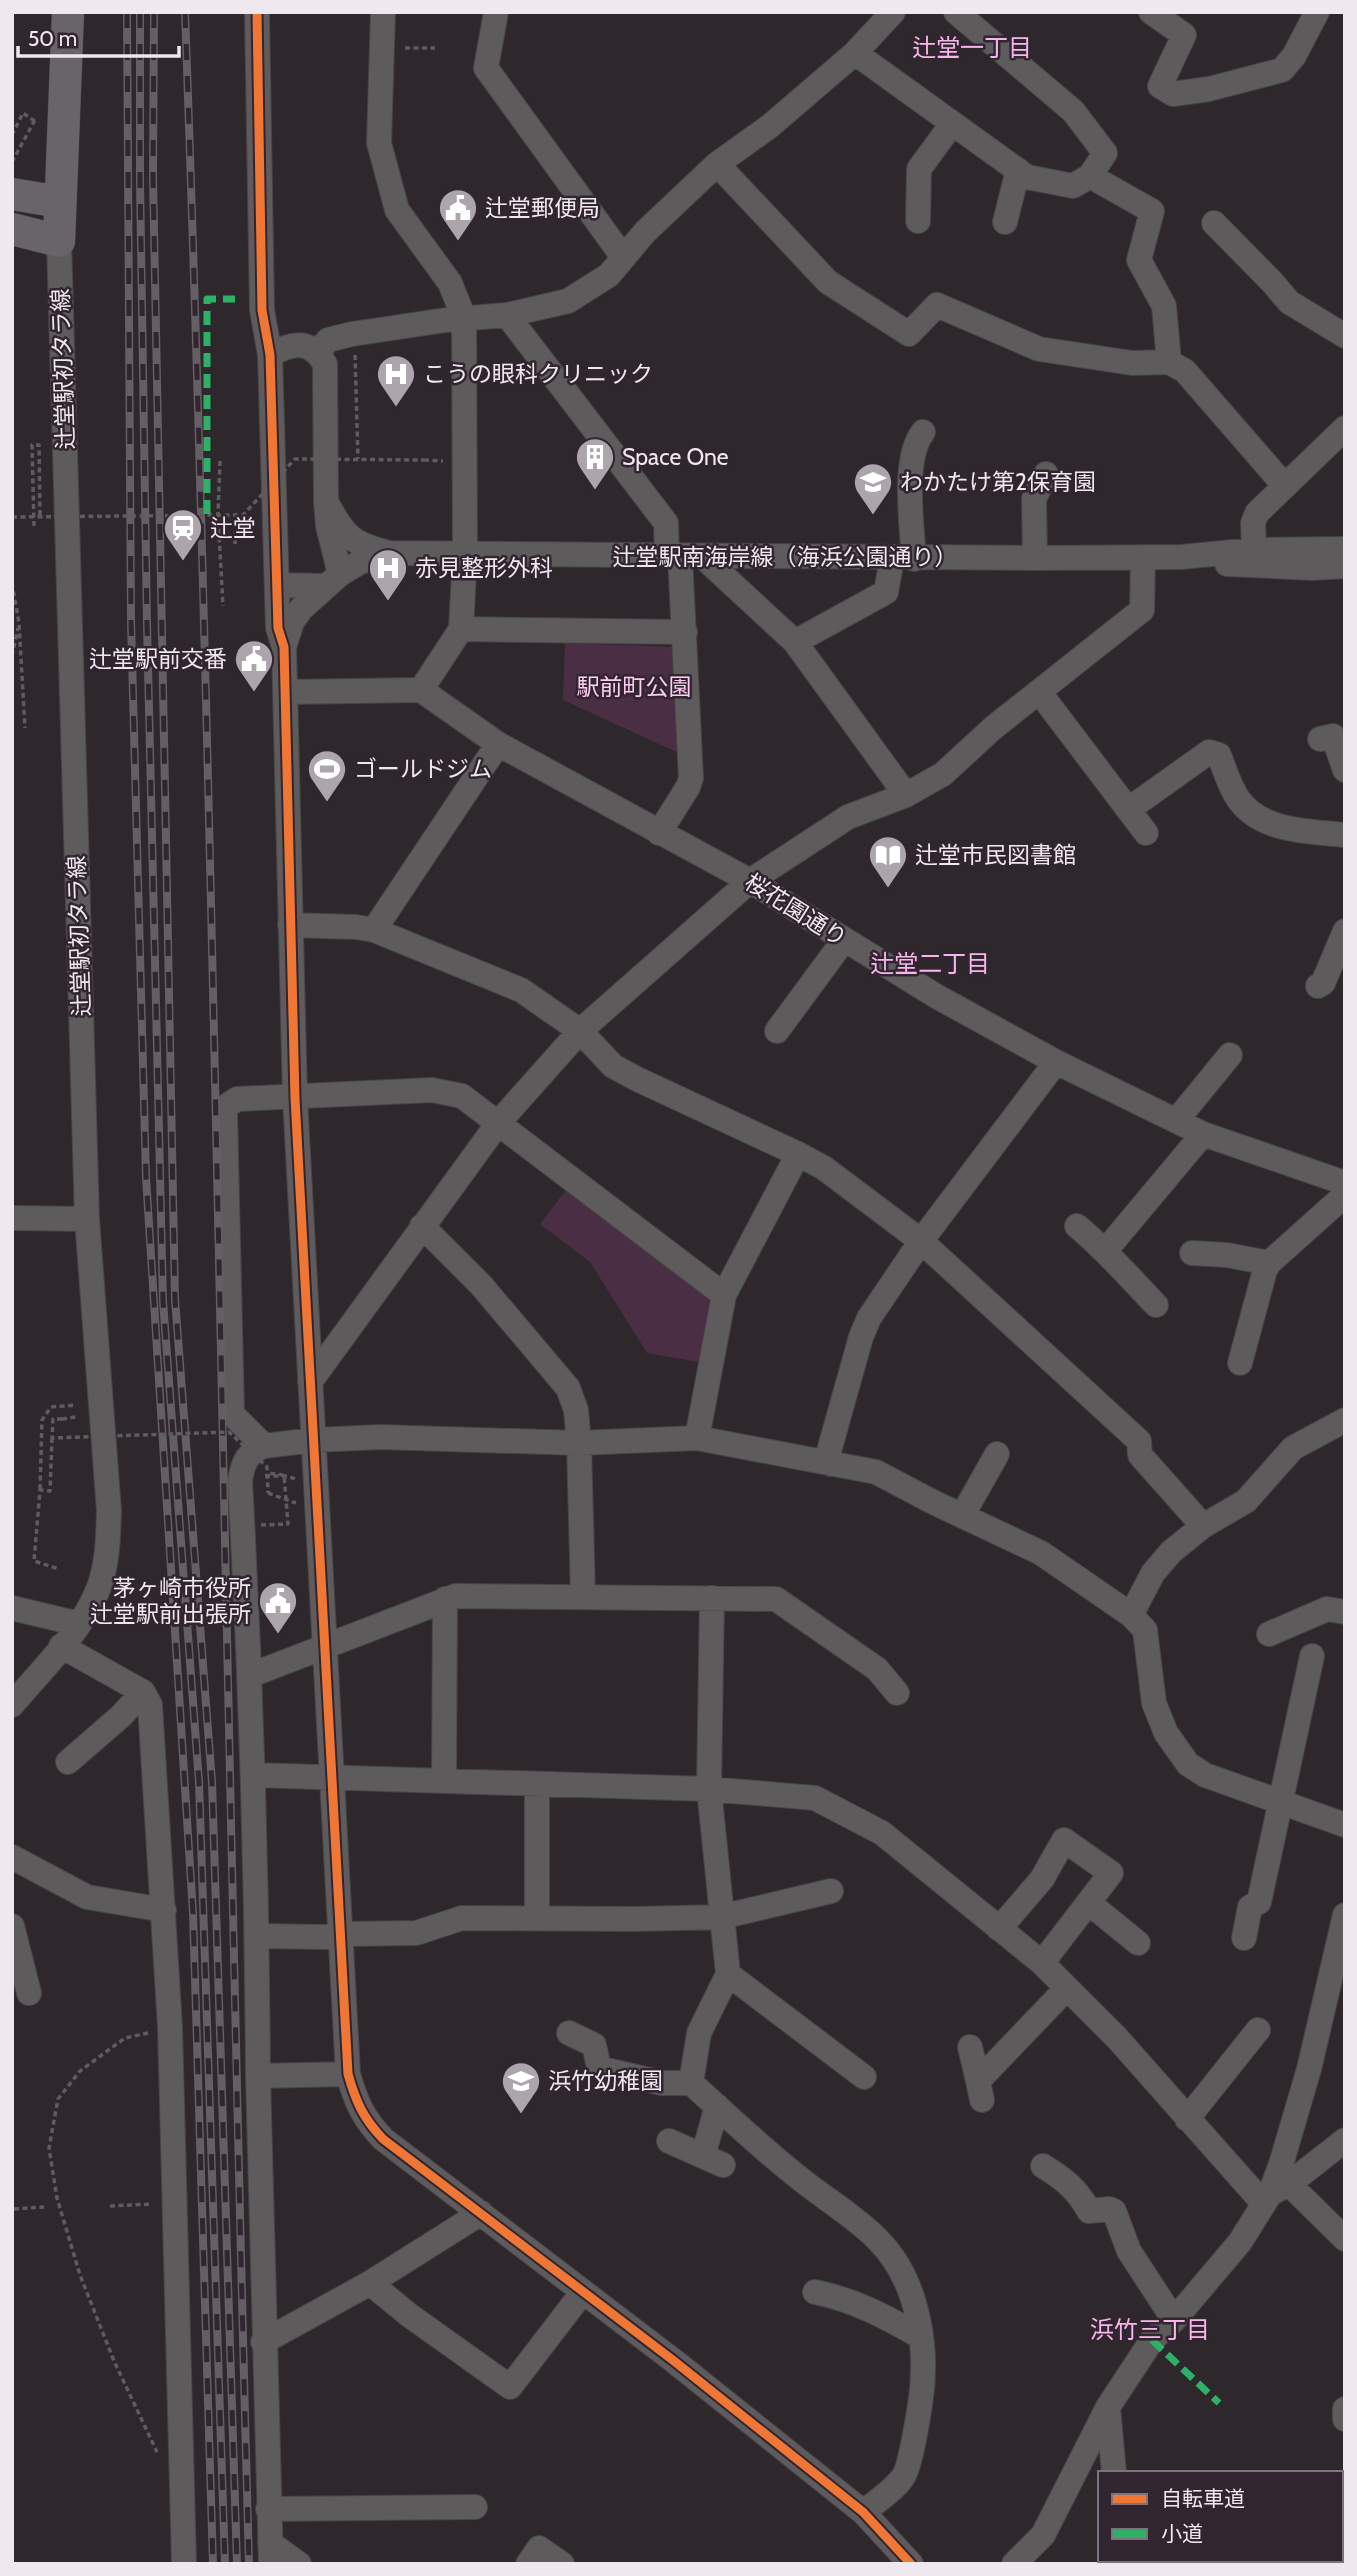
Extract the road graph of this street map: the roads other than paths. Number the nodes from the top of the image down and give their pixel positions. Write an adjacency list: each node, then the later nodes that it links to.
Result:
1 (68, 12): 15 (main road)
2 (257, 12): 26 (street)
3 (383, 12): 23 (street)
4 (496, 12): 21 (street)
5 (893, 12): 9 (street)
6 (956, 12): 13 (street)
7 (1151, 12): 8 (street)
8 (1317, 12)
9 (855, 53): 10 (street); 11 (street)
10 (952, 124): 12 (street); 16 (street)
11 (717, 164): 21 (street); 27 (street)
12 (1017, 170): 13 (street); 17 (street)
13 (1090, 176): 27 (street)
14 (12, 194): 15 (main road)
15 (60, 202): 20 (main road)
16 (918, 221)
17 (1005, 222)
18 (1214, 223): 24 (street)
19 (12, 229): 20 (main road)
20 (59, 242): 78 (street, 辻堂駅初タラ線)
21 (623, 257): 22 (street)
22 (507, 315): 23 (street); 37 (street)
23 (464, 318): 25 (street); 36 (street)
24 (1345, 336)
25 (318, 352): 26 (street); 32 (street)
26 (270, 355): 44 (street)
27 (1169, 362): 31 (street)
28 (1345, 429): 31 (street)
29 (923, 432): 41 (street)
30 (1046, 474): 39 (street)
31 (1283, 485): 34 (street)
32 (326, 502): 35 (street); 43 (street)
33 (1345, 549): 34 (street, 辻堂駅南海岸線（海浜公園通り）)
34 (1254, 550): 38 (street, 辻堂駅南海岸線（海浜公園通り）)
35 (389, 553): 36 (street, 辻堂駅南海岸線（海浜公園通り）); 43 (street)
36 (465, 554): 37 (street, 辻堂駅南海岸線（海浜公園通り）); 45 (street)
37 (683, 556): 41 (street, 辻堂駅南海岸線（海浜公園通り）); 46 (street); 47 (street)
38 (1181, 556): 40 (street, 辻堂駅南海岸線（海浜公園通り）); 42 (street, 辻堂駅南海岸線（海浜公園通り）)
39 (1035, 558): 40 (street, 辻堂駅南海岸線（海浜公園通り）); 41 (street, 辻堂駅南海岸線（海浜公園通り）)
40 (1143, 558): 51 (street)
41 (903, 559): 47 (street)
42 (1345, 566)
43 (334, 580): 44 (street); 48 (street)
44 (277, 585): 48 (street)
45 (461, 629): 46 (street); 49 (street)
46 (685, 632): 57 (street)
47 (795, 642): 55 (street)
48 (284, 647): 50 (street)
49 (421, 690): 50 (street); 53 (street, 桜花園通り)
50 (285, 692): 61 (street)
51 (1040, 693): 55 (street); 56 (street)
52 (1333, 735): 54 (street)
53 (498, 744): 57 (street, 桜花園通り); 62 (street)
54 (1345, 771)
55 (906, 795): 60 (street)
56 (1129, 809): 58 (street); 59 (street)
57 (659, 833): 60 (street, 桜花園通り)
58 (1146, 833)
59 (1345, 835)
60 (750, 881): 64 (street, 桜花園通り); 66 (street)
61 (290, 925): 62 (street); 70 (street)
62 (374, 930): 66 (street)
63 (1345, 931): 65 (street)
64 (844, 940): 67 (street); 69 (street, 桜花園通り)
65 (1318, 986)
66 (580, 1031): 72 (street); 74 (street)
67 (777, 1031)
68 (1230, 1055): 71 (street)
69 (1056, 1062): 71 (street, 桜花園通り); 81 (street)
70 (295, 1098): 72 (street); 88 (street); 93 (street)
71 (1176, 1121): 73 (street, 桜花園通り)
72 (499, 1122): 79 (street); 85 (street)
73 (1203, 1134): 75 (street, 桜花園通り); 82 (street)
74 (798, 1154): 81 (street); 85 (street)
75 (1345, 1183)
76 (1345, 1195): 84 (street)
77 (12, 1218): 78 (street)
78 (87, 1219): 104 (street, 辻堂駅初タラ線)
79 (422, 1226): 88 (street); 92 (street)
80 (1077, 1226): 82 (street)
81 (922, 1241): 95 (street); 97 (street)
82 (1106, 1250): 86 (street)
83 (1192, 1253): 84 (street)
84 (1269, 1263): 87 (street)
85 (724, 1295): 90 (street)
86 (1156, 1304)
87 (1240, 1363)
88 (310, 1382): 91 (street)
89 (1345, 1420): 97 (street)
90 (697, 1438): 92 (street); 95 (street)
91 (314, 1440): 92 (street); 93 (street); 107 (street)
92 (579, 1443): 98 (street)
93 (264, 1446): 109 (street)
94 (996, 1454): 96 (street)
95 (831, 1464): 96 (street)
96 (962, 1516): 103 (street)
97 (1203, 1526): 103 (street)
98 (583, 1597): 99 (street); 100 (street)
99 (712, 1598): 111 (street); 118 (street)
100 (445, 1599): 107 (street); 116 (street)
101 (12, 1608): 104 (street)
102 (1345, 1612): 105 (street)
103 (1131, 1615): 119 (street)
104 (79, 1624): 106 (street, 辻堂駅初タラ線)
105 (1269, 1634)
106 (61, 1646): 110 (street); 112 (street, 辻堂駅初タラ線)
107 (325, 1648): 109 (street); 115 (street)
108 (1312, 1656): 119 (street)
109 (251, 1675): 114 (street)
110 (143, 1692): 113 (street); 124 (street)
111 (898, 1693)
112 (12, 1705)
113 (68, 1762)
114 (253, 1775): 115 (street); 131 (street)
115 (333, 1779): 116 (street); 130 (street)
116 (444, 1781): 117 (street)
117 (537, 1784): 118 (street); 127 (street)
118 (709, 1789): 126 (street); 129 (street)
119 (1280, 1802): 120 (street); 132 (street)
120 (1345, 1825)
121 (12, 1857): 124 (street)
122 (831, 1891): 126 (street)
123 (1088, 1903): 129 (street); 133 (street); 134 (street)
124 (164, 1910): 167 (street)
125 (1345, 1914): 150 (street)
126 (721, 1917): 127 (street); 135 (street)
127 (537, 1918): 130 (street)
128 (12, 1926): 137 (street)
129 (999, 1929): 134 (street)
130 (342, 1934): 131 (street); 141 (street)
131 (257, 1936): 142 (street)
132 (1244, 1938)
133 (1138, 1942)
134 (1042, 1963): 136 (street)
135 (728, 1974): 143 (street); 144 (street)
136 (1067, 1988): 140 (street); 146 (street)
137 (29, 1993)
138 (1258, 2030): 146 (street)
139 (569, 2033): 144 (street)
140 (971, 2047)
141 (348, 2074): 142 (street); 151 (street)
142 (258, 2076): 158 (street)
143 (864, 2077)
144 (691, 2083): 145 (street)
145 (717, 2106): 148 (street); 157 (street)
146 (1187, 2119): 150 (street)
147 (1345, 2140): 150 (street)
148 (668, 2141)
149 (1043, 2166): 156 (street)
150 (1274, 2194): 152 (street); 156 (street)
151 (481, 2213): 153 (street); 155 (street)
152 (1345, 2239)
153 (370, 2283): 155 (street); 158 (street)
154 (816, 2292): 157 (street)
155 (582, 2293): 165 (street)
156 (1174, 2320): 159 (street)
157 (920, 2337): 165 (street)
158 (263, 2342): 164 (street)
159 (1108, 2407): 162 (street); 172 (street)
160 (1345, 2409): 161 (street)
161 (1345, 2419)
162 (1114, 2471)
163 (475, 2507): 164 (street)
164 (268, 2509): 166 (street)
165 (863, 2512): 171 (street)
166 (271, 2553): 168 (street)
167 (184, 2564)
168 (299, 2564)
169 (528, 2564): 170 (street)
170 (562, 2564)
171 (911, 2564)
172 (1014, 2564)

